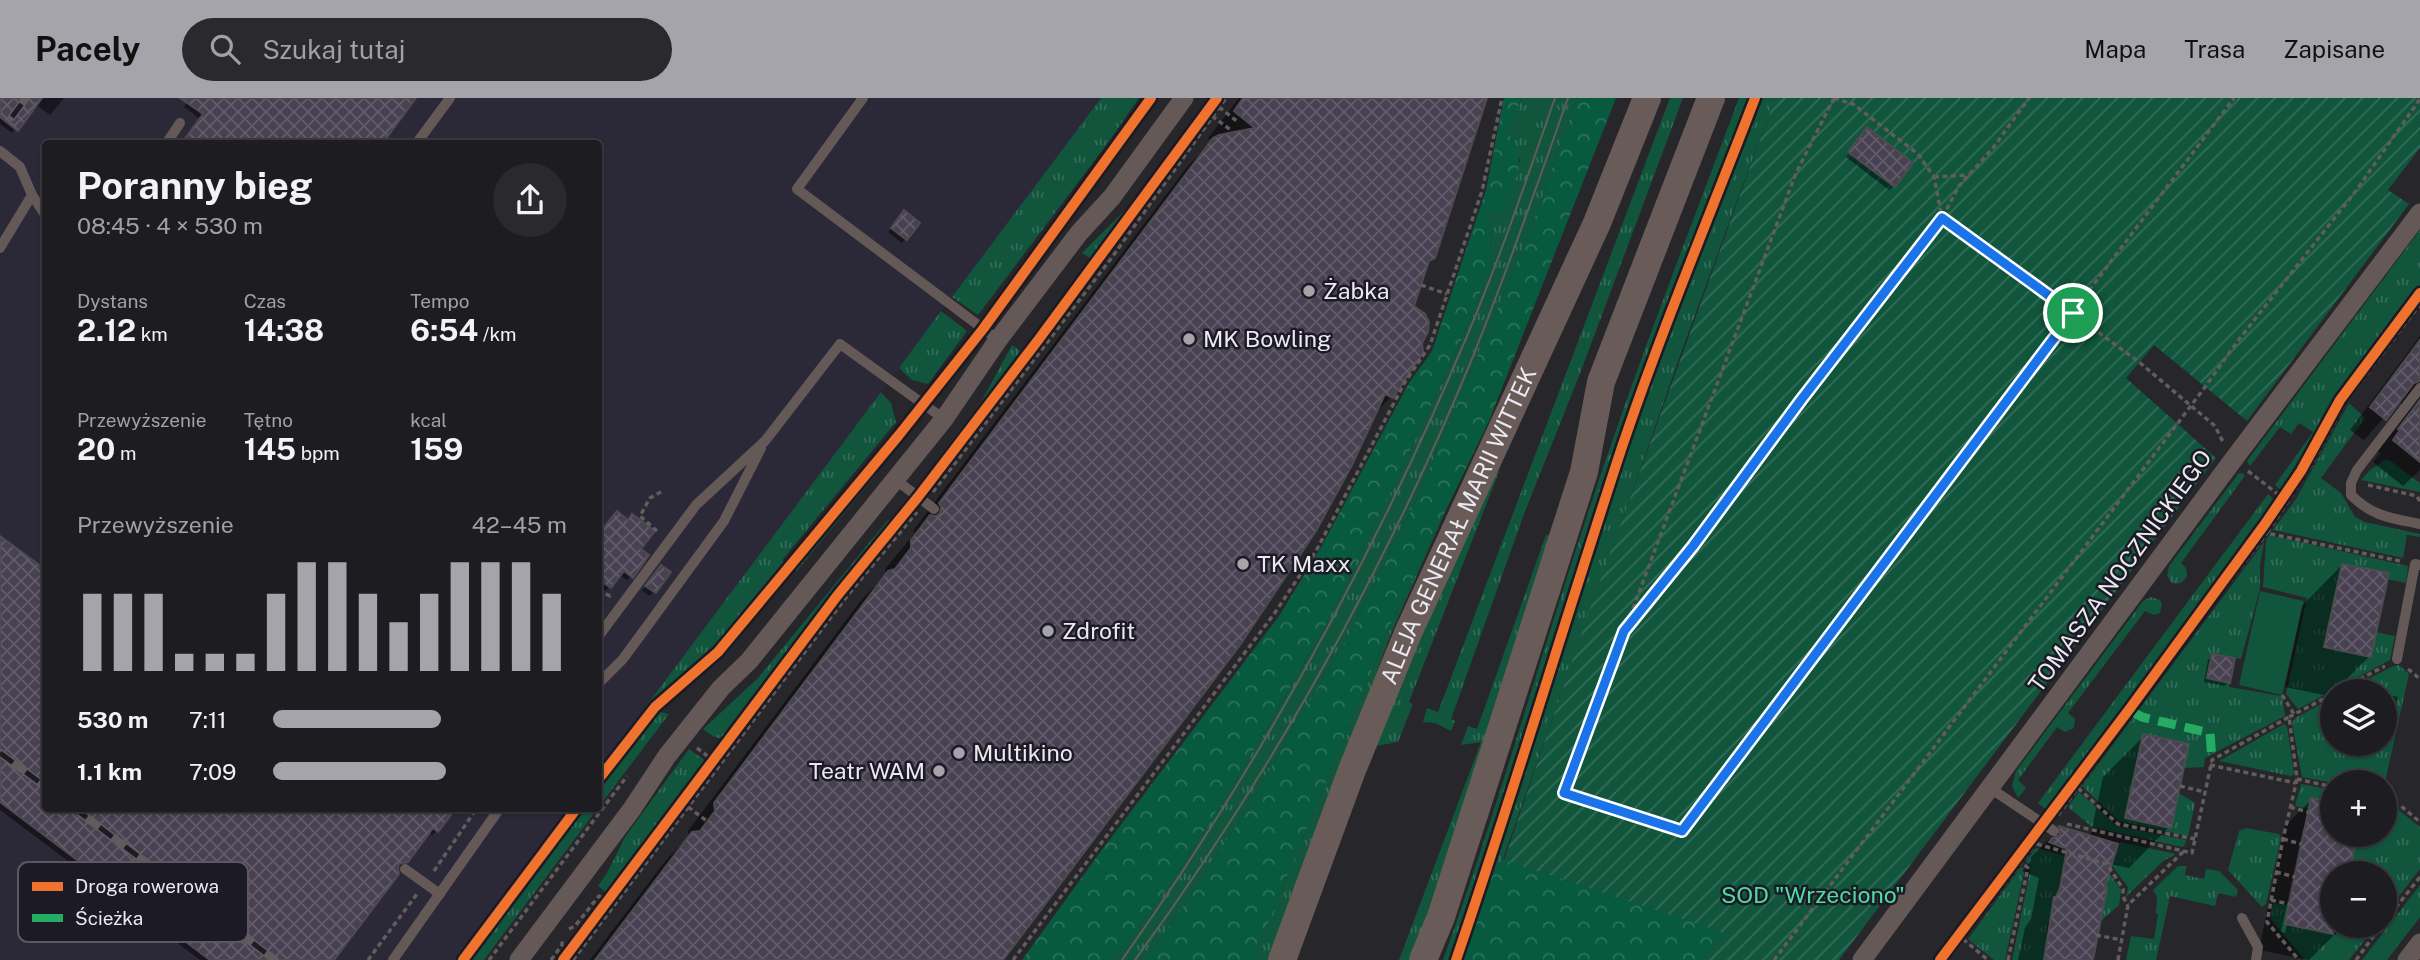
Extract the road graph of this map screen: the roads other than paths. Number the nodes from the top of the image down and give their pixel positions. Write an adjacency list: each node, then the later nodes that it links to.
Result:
1 (450, 98): 8 (lane)
2 (863, 98): 14 (lane)
3 (1184, 98): 14 (street)
4 (1647, 98): 34 (main road, ALEJA GENERAŁ MARII WITTEK)
5 (1711, 98): 35 (main road)
6 (180, 123): 7 (lane)
7 (169, 140)
8 (419, 140)
9 (0, 151): 10 (lane)
10 (32, 195): 11 (lane); 13 (lane)
11 (42, 210)
12 (2420, 213): 25 (street, TOMASZA NOCZNICKIEGO)
13 (0, 248)
14 (998, 340): 16 (street)
15 (2420, 388): 20 (lane)
16 (944, 419): 17 (lane); 18 (street)
17 (765, 441): 22 (lane); 24 (lane)
18 (896, 480): 19 (lane); 33 (street)
19 (934, 509)
20 (2420, 524)
21 (2420, 565): 23 (lane)
22 (602, 632)
23 (2397, 659)
24 (602, 680)
25 (1990, 789): 27 (lane); 36 (street, TOMASZA NOCZNICKIEGO)
26 (497, 812): 29 (lane)
27 (2048, 828)
28 (405, 869): 29 (lane)
29 (440, 894): 32 (lane)
30 (2242, 918): 37 (lane)
31 (2420, 943): 38 (street)
32 (393, 960)
33 (519, 960)
34 (1282, 960)
35 (1423, 960)
36 (1862, 960)
37 (2256, 960)
38 (2407, 960)

